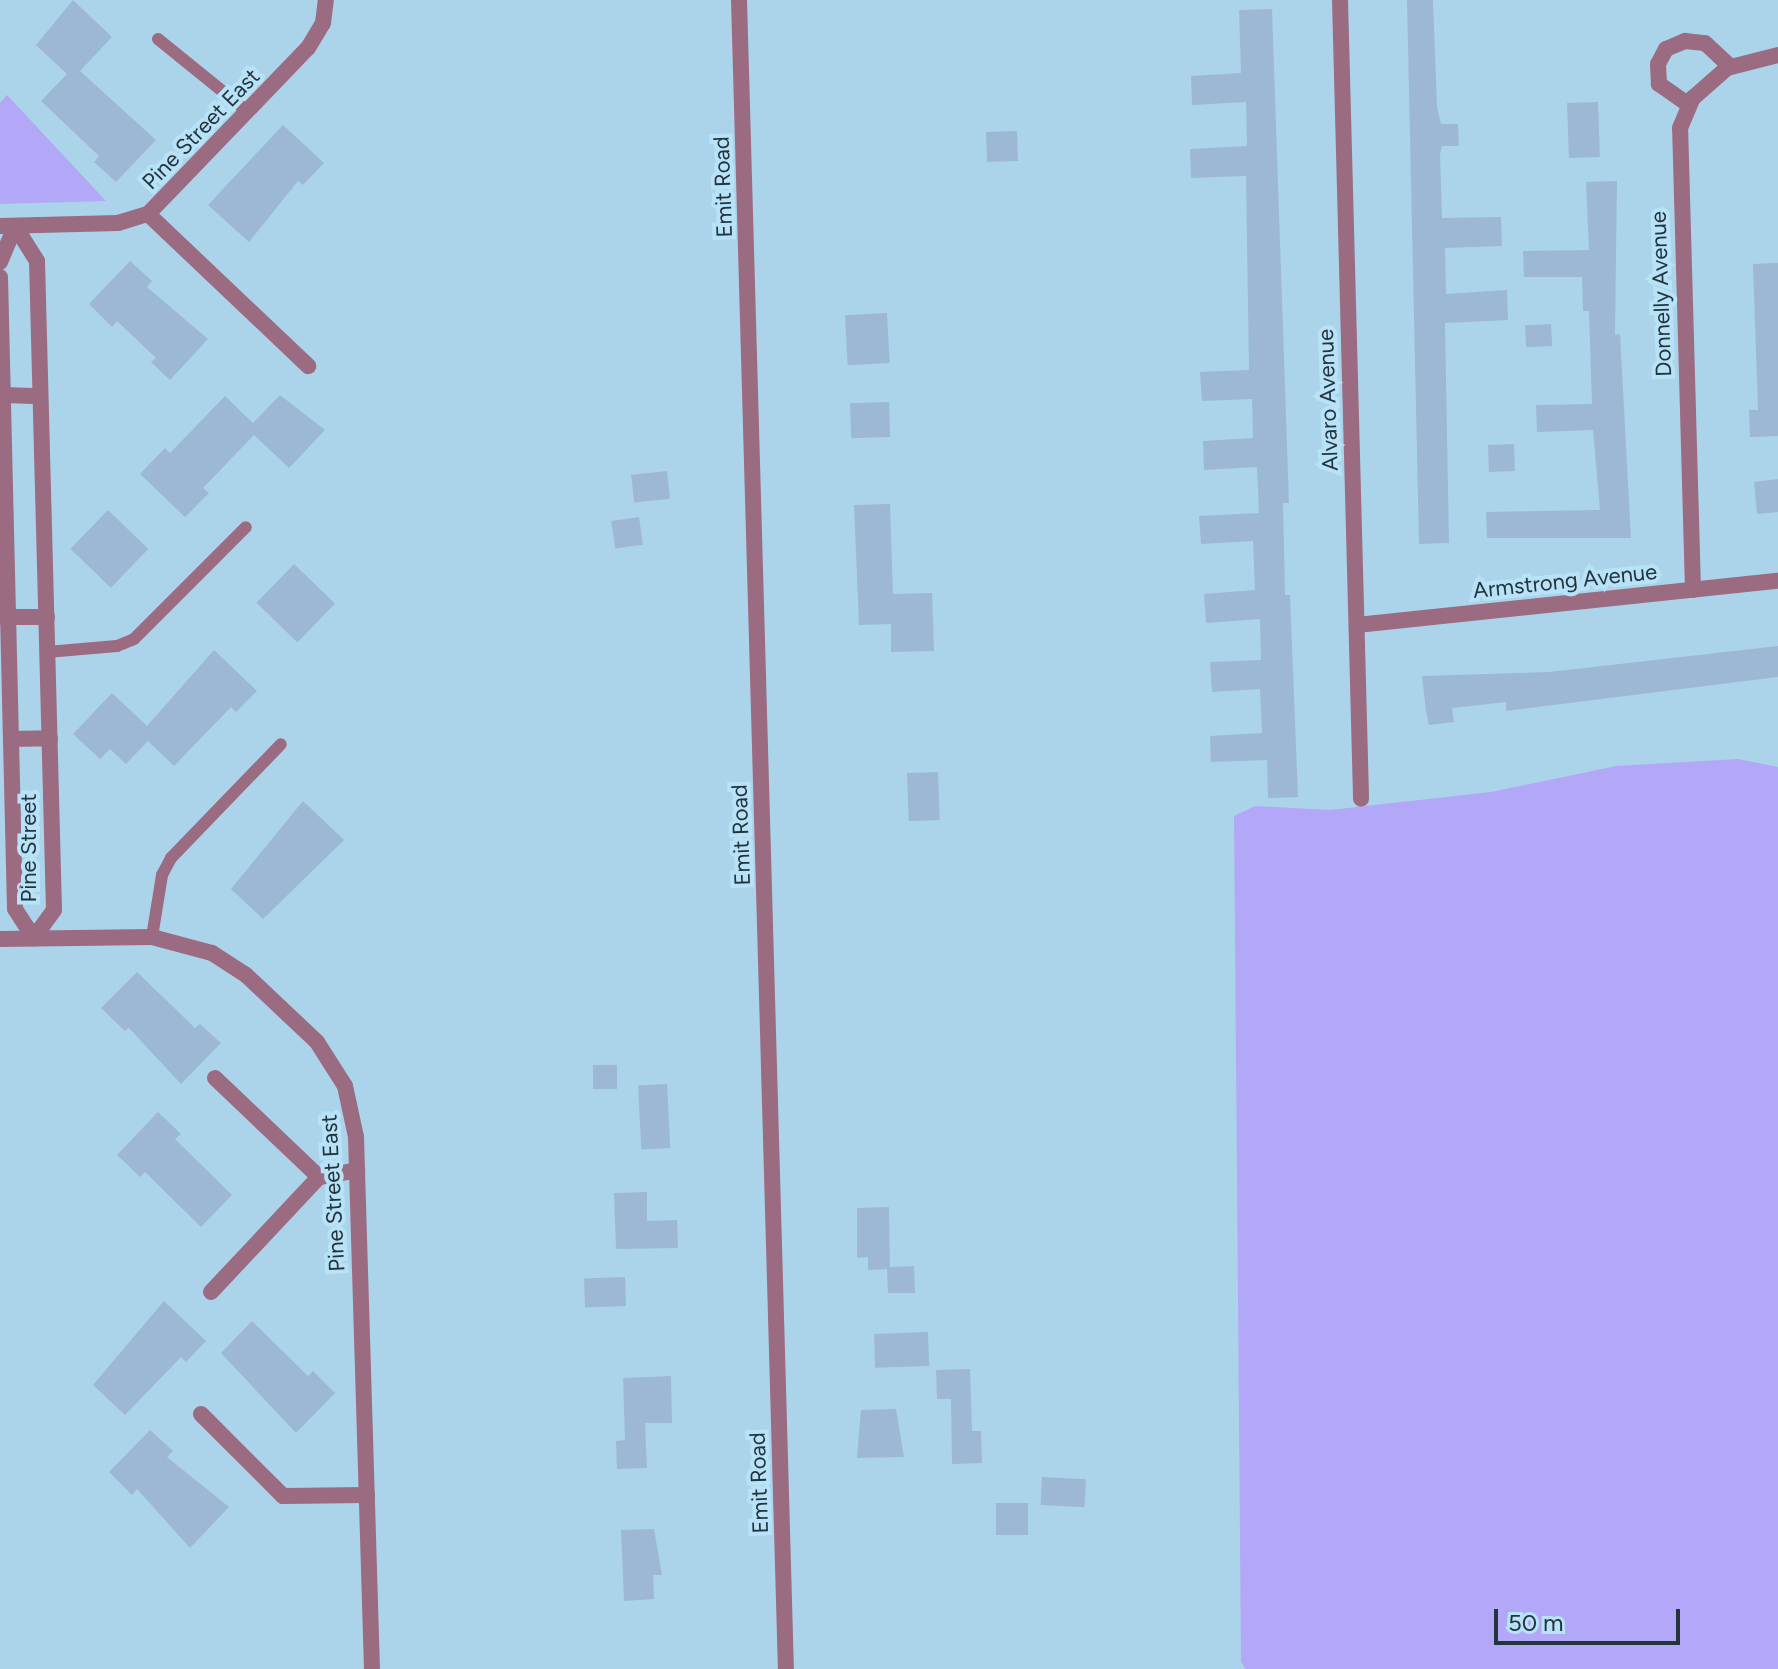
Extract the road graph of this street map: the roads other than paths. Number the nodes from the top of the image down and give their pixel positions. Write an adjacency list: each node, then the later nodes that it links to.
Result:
1 (326, 0): 8 (street, Pine Street East)
2 (739, 0): 39 (street, Emit Road)
3 (1340, 0): 22 (street, Alvaro Avenue)
4 (158, 39): 8 (lane)
5 (1778, 55): 6 (street, Donnelly Avenue)
6 (1730, 66): 7 (street, Donnelly Avenue); 7 (street)
7 (1689, 105): 19 (street, Donnelly Avenue)
8 (248, 112): 9 (street, Pine Street East)
9 (148, 214): 10 (street, Pine Street East); 13 (street)
10 (8, 226): 11 (street); 15 (street, Pine Street)
11 (0, 262)
12 (0, 277): 14 (street, Pine Street)
13 (308, 366)
14 (3, 395): 15 (street); 16 (street, Pine Street)
15 (40, 396): 20 (street, Pine Street)
16 (2, 431): 21 (street, Pine Street)
17 (246, 527): 23 (lane)
18 (1778, 581): 19 (street, Armstrong Avenue)
19 (1693, 590): 22 (street, Armstrong Avenue)
20 (47, 617): 21 (street); 23 (street, Pine Street)
21 (4, 618): 25 (street, Pine Street)
22 (1357, 625): 28 (street, Alvaro Avenue)
23 (47, 652): 24 (street, Pine Street)
24 (50, 738): 25 (street); 30 (street, Pine Street)
25 (11, 739): 27 (street, Pine Street)
26 (281, 744): 29 (lane)
27 (6, 783): 30 (street, Pine Street)
28 (1361, 799)
29 (152, 937): 30 (street, Pine Street East); 33 (street, Pine Street East)
30 (34, 938): 31 (street, Pine Street East)
31 (0, 939)
32 (215, 1078): 34 (street)
33 (357, 1170): 34 (street); 37 (street, Pine Street East)
34 (319, 1177): 35 (street)
35 (211, 1292)
36 (201, 1414): 37 (street)
37 (367, 1495): 38 (street, Pine Street East)
38 (372, 1669)
39 (786, 1669)

